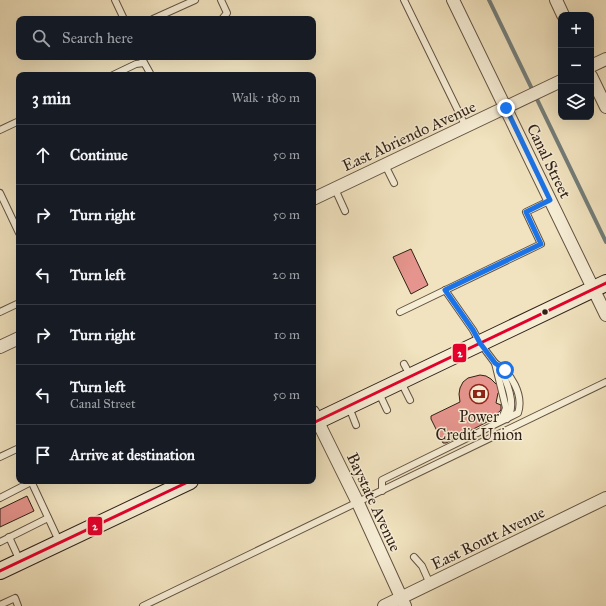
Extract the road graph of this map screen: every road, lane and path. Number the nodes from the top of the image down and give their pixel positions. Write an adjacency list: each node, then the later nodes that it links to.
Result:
1 (115, 0): 8 (lane)
2 (195, 0): 9 (lane)
3 (221, 0): 10 (lane)
4 (404, 0): 22 (lane)
5 (453, 0): 20 (street, Canal Street)
6 (556, 0): 7 (street)
7 (562, 12)
8 (123, 16)
9 (160, 16)
10 (224, 16)
11 (606, 59): 14 (street)
12 (142, 60): 15 (lane)
13 (144, 60): 16 (lane)
14 (594, 65)
15 (120, 72)
16 (150, 72)
17 (594, 82): 19 (street)
18 (558, 83): 20 (street, East Abriendo Avenue)
19 (606, 107)
20 (506, 108): 22 (street, East Abriendo Avenue); 29 (street, Canal Street)
21 (16, 122): 23 (lane)
22 (466, 127): 24 (street, East Abriendo Avenue)
23 (0, 130)
24 (385, 165): 25 (lane); 26 (street, East Abriendo Avenue)
25 (394, 183)
26 (335, 189): 28 (street, East Abriendo Avenue); 30 (lane)
27 (0, 193): 31 (lane)
28 (316, 198)
29 (550, 200): 32 (street, Canal Street); 33 (lane)
30 (345, 210)
31 (16, 227)
32 (600, 286): 37 (street, Canal Street); 39 (street)
33 (445, 290): 36 (lane); 39 (lane)
34 (16, 304): 35 (lane)
35 (0, 312)
36 (400, 312)
37 (606, 315)
38 (16, 339): 40 (street)
39 (480, 343): 41 (lane); 42 (street)
40 (0, 347)
41 (495, 363): 51 (lane); 51 (lane)
42 (405, 374): 44 (street); 45 (lane)
43 (606, 382): 57 (lane)
44 (378, 391): 46 (street); 47 (lane)
45 (410, 400)
46 (348, 406): 48 (street); 50 (lane)
47 (387, 410)
48 (316, 418)
49 (316, 423): 60 (street, Baystate Avenue)
50 (356, 425)
51 (493, 426): 57 (lane)
52 (16, 449): 53 (lane)
53 (0, 457)
54 (27, 484): 58 (lane)
55 (32, 484): 61 (lane)
56 (184, 484): 64 (street)
57 (382, 491): 60 (lane)
58 (0, 498)
59 (606, 498): 68 (street, East Routt Avenue)
60 (358, 503): 69 (street, Baystate Avenue); 72 (lane)
61 (48, 518): 62 (lane); 64 (lane)
62 (9, 537): 63 (lane); 66 (lane)
63 (0, 542)
64 (60, 543): 66 (street)
65 (414, 557): 68 (lane)
66 (20, 562): 67 (street)
67 (0, 571)
68 (430, 584): 69 (street, East Routt Avenue)
69 (403, 602): 73 (street, East Routt Avenue)
70 (0, 605): 71 (lane)
71 (18, 606)
72 (143, 606)
73 (384, 606)

